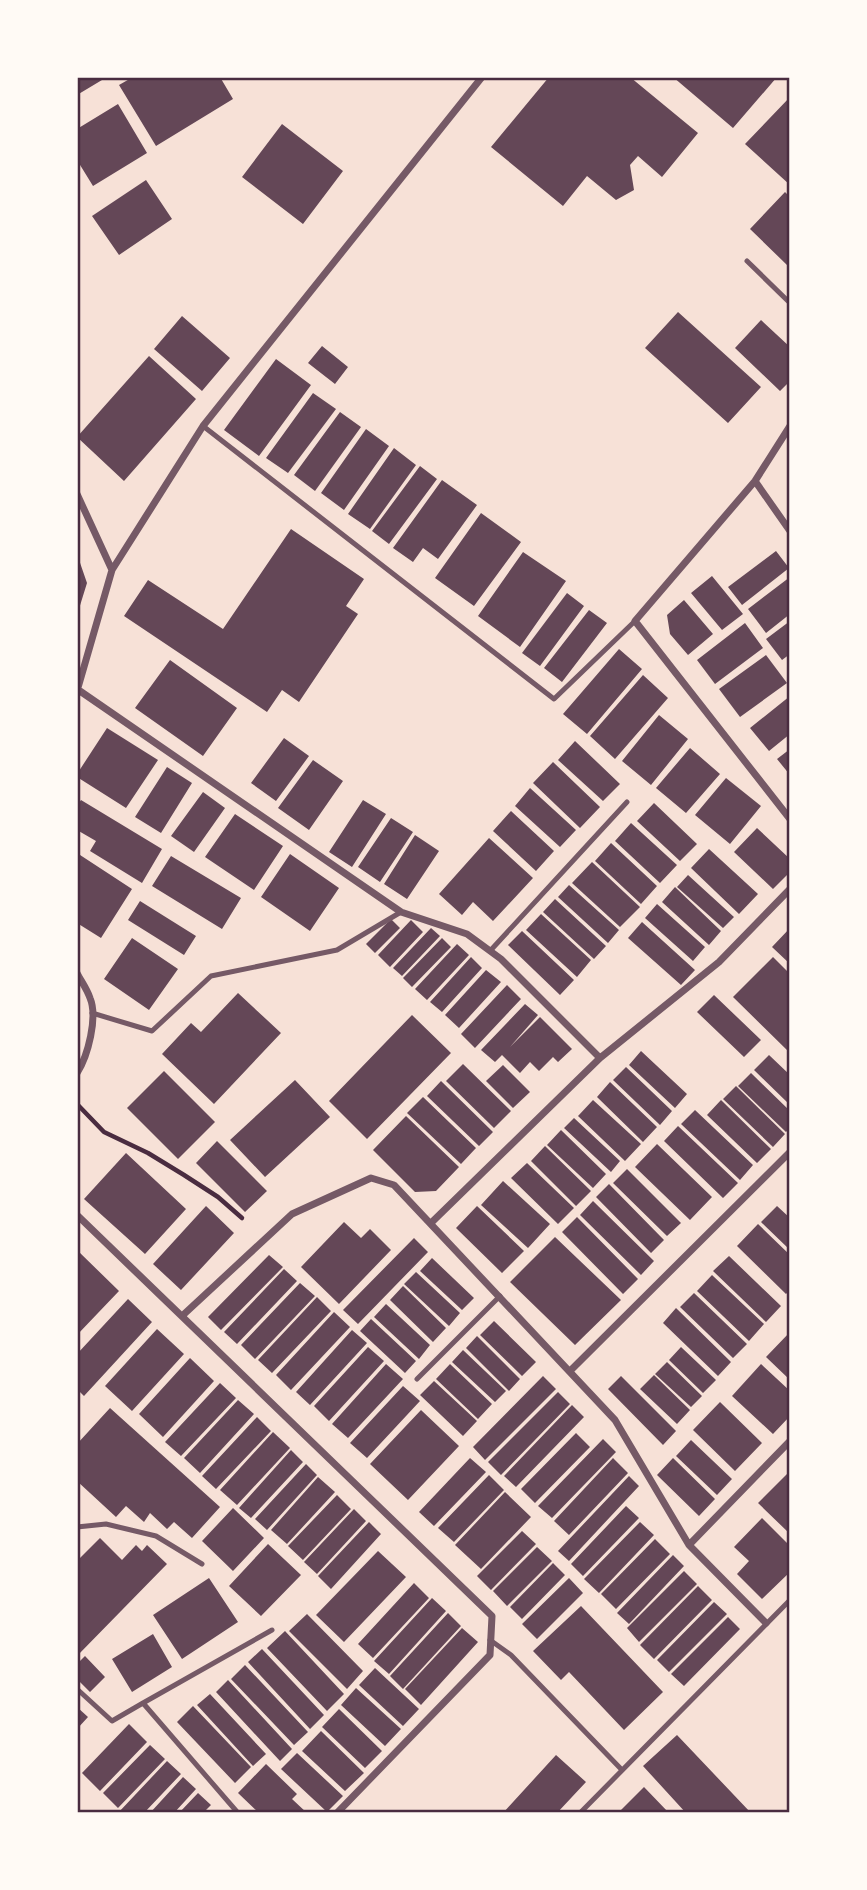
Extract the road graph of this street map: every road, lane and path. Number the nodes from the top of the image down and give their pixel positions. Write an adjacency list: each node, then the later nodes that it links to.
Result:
1 (482, 77): 4 (street)
2 (747, 261): 3 (lane)
3 (790, 303)
4 (203, 426): 9 (street); 10 (lane)
5 (790, 426): 6 (street)
6 (755, 481): 8 (street); 10 (street)
7 (77, 494): 9 (street)
8 (790, 531)
9 (112, 570): 11 (street)
10 (635, 621): 13 (street)
11 (77, 690): 15 (street)
12 (627, 802): 16 (lane)
13 (790, 819)
14 (790, 890): 19 (street)
15 (401, 912): 16 (street); 18 (lane)
16 (490, 951): 19 (street)
17 (77, 973): 18 (street)
18 (92, 1013): 20 (street)
19 (600, 1058): 24 (street)
20 (77, 1073)
21 (77, 1104): 25 (path)
22 (790, 1152): 28 (street)
23 (77, 1215): 27 (street)
24 (431, 1223): 25 (street); 26 (street)
25 (264, 1241): 27 (street)
26 (500, 1296): 28 (street); 29 (lane)
27 (182, 1316): 37 (street)
28 (570, 1371): 32 (street)
29 (416, 1379)
30 (790, 1441): 32 (street)
31 (77, 1527): 33 (lane)
32 (689, 1545): 35 (street)
33 (202, 1564)
34 (790, 1600): 35 (lane)
35 (766, 1623): 40 (lane)
36 (272, 1630): 39 (lane)
37 (490, 1640): 40 (lane); 42 (street)
38 (77, 1689): 39 (lane)
39 (143, 1703): 41 (lane)
40 (622, 1770): 43 (lane)
41 (238, 1813)
42 (337, 1813)
43 (580, 1813)

